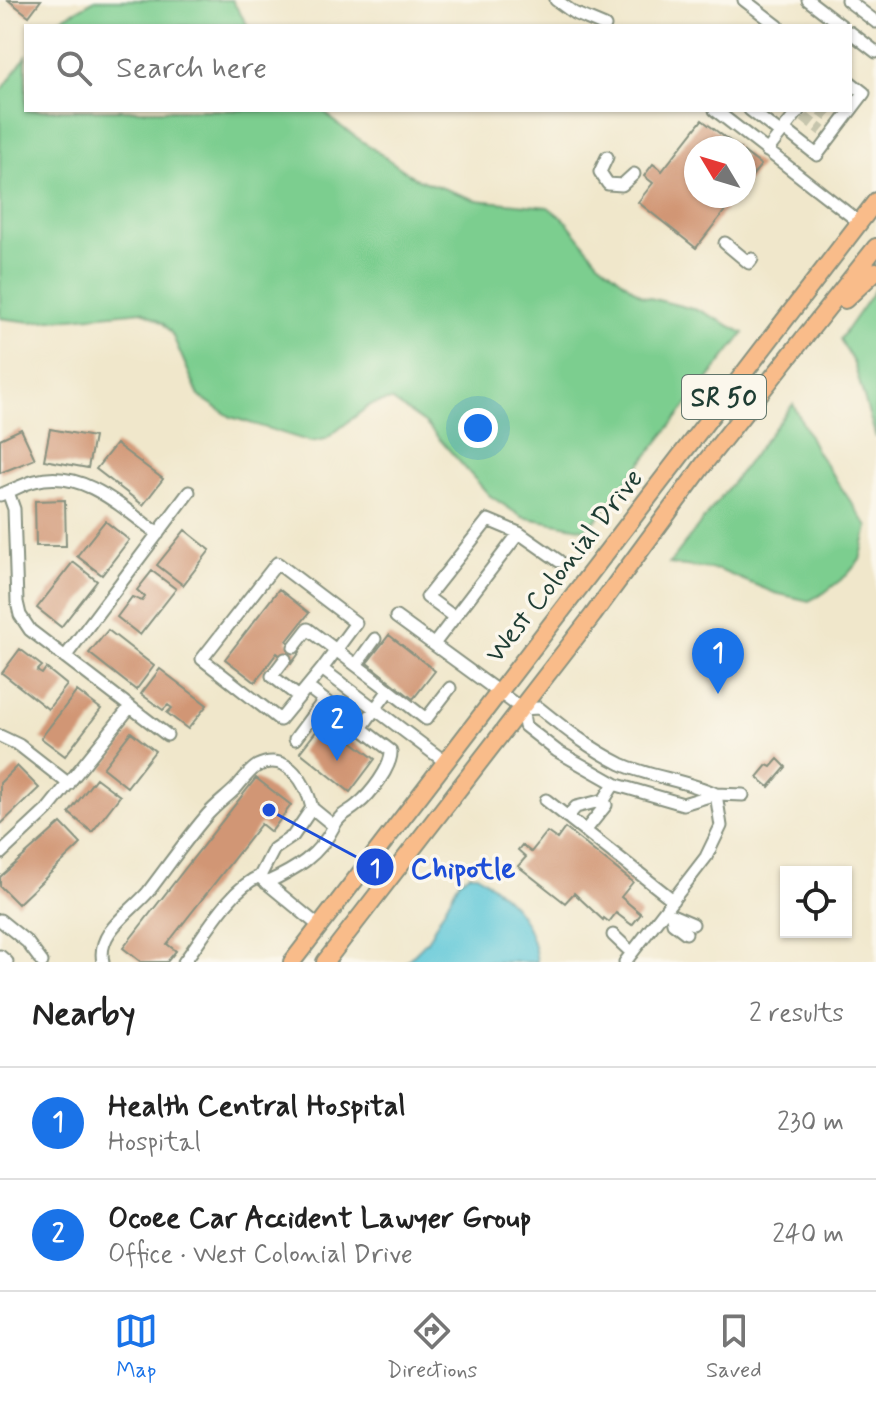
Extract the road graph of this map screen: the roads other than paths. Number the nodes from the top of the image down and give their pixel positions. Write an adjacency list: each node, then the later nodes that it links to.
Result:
1 (556, 0): 6 (street)
2 (744, 0): 7 (street)
3 (808, 0): 8 (street)
4 (847, 0): 5 (street)
5 (876, 22)
6 (600, 24)
7 (773, 24)
8 (839, 24)
9 (852, 34): 10 (street)
10 (876, 52)
11 (852, 84): 12 (street)
12 (852, 106)
13 (718, 112): 18 (street)
14 (753, 112): 17 (street)
15 (846, 112): 17 (street)
16 (800, 113): 17 (street)
17 (782, 131): 18 (street)
18 (767, 151): 22 (street)
19 (607, 157): 20 (street)
20 (634, 174)
21 (876, 201): 22 (highway, West Colonial Drive / SR 50)
22 (859, 222): 46 (highway, West Colonial Drive / SR 50)
23 (725, 243): 25 (street)
24 (876, 247): 27 (highway, West Colonial Drive / SR 50)
25 (752, 259)
26 (876, 271): 27 (highway)
27 (806, 337): 50 (highway, West Colonial Drive / SR 50)
28 (189, 492): 31 (street)
29 (4, 494): 31 (street); 39 (street)
30 (519, 533): 32 (street); 34 (street); 34 (street)
31 (158, 534): 39 (street)
32 (559, 561)
33 (396, 617): 36 (street)
34 (454, 617): 36 (street)
35 (375, 639): 41 (street)
36 (434, 644): 46 (street)
37 (294, 647): 38 (street)
38 (336, 650): 41 (street); 42 (street); 45 (street)
39 (65, 657): 48 (street)
40 (285, 659): 45 (street)
41 (356, 665): 44 (street)
42 (322, 669): 45 (street); 49 (street)
43 (450, 688): 44 (street)
44 (389, 690): 49 (street)
45 (303, 692): 47 (street)
46 (499, 692): 50 (street); 55 (highway, West Colonial Drive / SR 50)
47 (324, 700): 51 (street); 54 (street)
48 (130, 707): 52 (street); 56 (street)
49 (376, 708): 51 (street); 55 (street)
50 (522, 709): 57 (street); 58 (street); 80 (highway, West Colonial Drive / SR 50)
51 (361, 728): 64 (street)
52 (167, 735)
53 (0, 736): 56 (street)
54 (295, 739)
55 (444, 761): 70 (highway, West Colonial Drive / SR 50)
56 (69, 784): 66 (street)
57 (614, 784): 58 (street); 61 (street)
58 (716, 794): 59 (street); 68 (street)
59 (743, 795)
60 (546, 800): 63 (street)
61 (604, 800): 63 (street); 65 (street)
62 (312, 808): 64 (street); 67 (street); 75 (street)
63 (567, 817): 65 (street)
64 (334, 826): 67 (street)
65 (585, 831): 68 (street)
66 (0, 854)
67 (263, 880): 70 (street); 78 (street)
68 (670, 908): 71 (street); 74 (street)
69 (0, 920): 77 (street)
70 (319, 926): 79 (highway, West Colonial Drive / SR 50)
71 (690, 928)
72 (613, 935): 74 (street)
73 (0, 956): 76 (street)
74 (629, 958)
75 (100, 959)
76 (7, 962)
77 (42, 962)
78 (184, 962)
79 (292, 962)
80 (325, 962)

